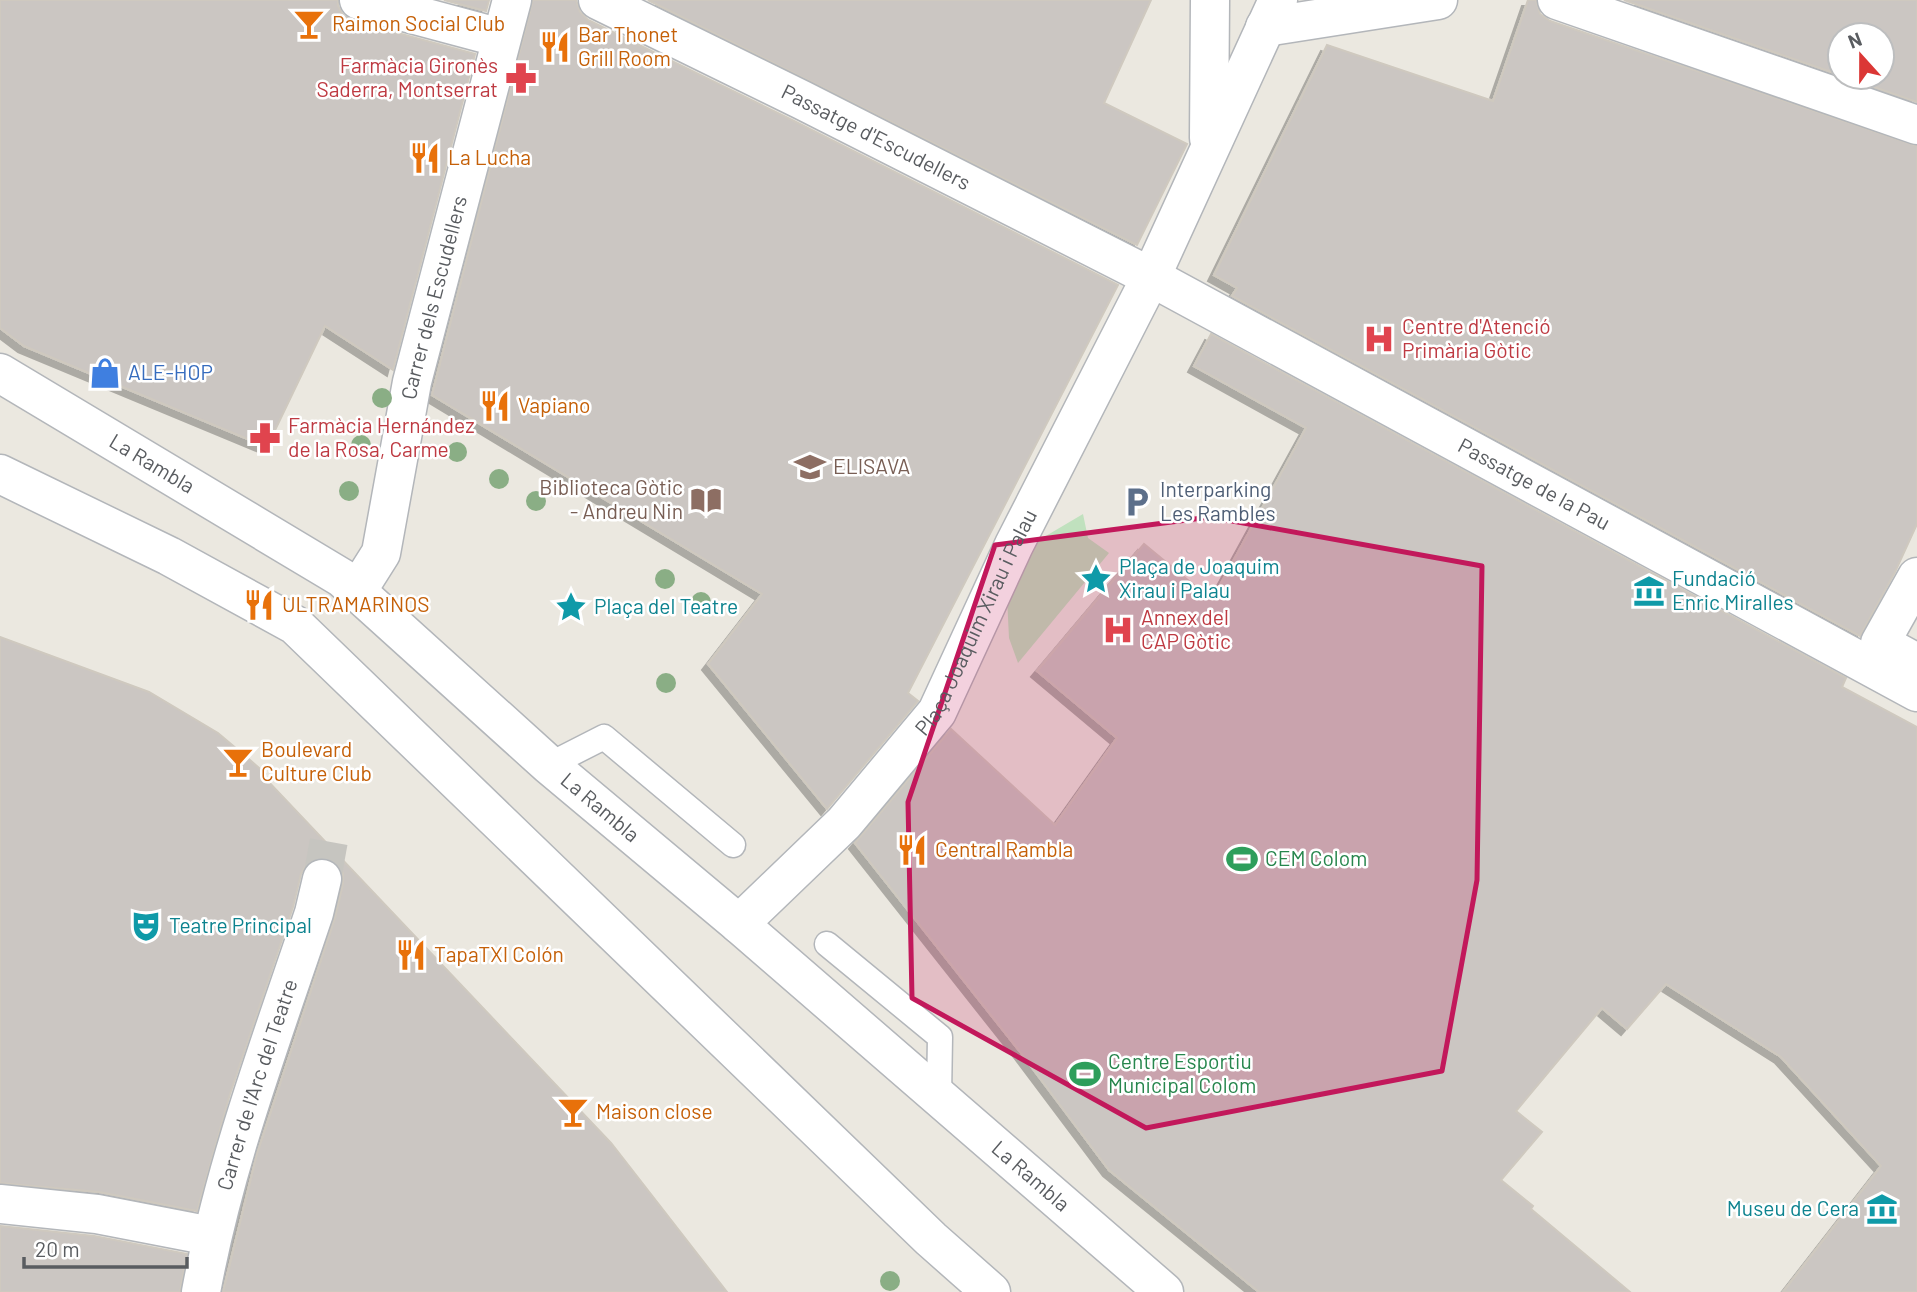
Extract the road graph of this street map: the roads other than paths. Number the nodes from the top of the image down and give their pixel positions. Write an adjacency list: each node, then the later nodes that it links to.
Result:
1 (359, 0): 8 (street)
2 (512, 0): 8 (street, Carrer dels Escudellers)
3 (598, 0): 11 (street, Passatge d'Escudellers)
4 (1210, 0): 10 (street)
5 (1438, 0): 7 (street)
6 (1557, 0): 9 (street)
7 (1272, 14): 10 (street, Plaça Joaquim Xirau i Palau)
8 (501, 38): 16 (street, Carrer dels Escudellers)
9 (1917, 125)
10 (1209, 150): 11 (street, Plaça Joaquim Xirau i Palau)
11 (1151, 277): 18 (street, Passatge de la Pau); 23 (street, Plaça Joaquim Xirau i Palau)
12 (0, 373): 16 (street, La Rambla)
13 (0, 474): 29 (street)
14 (1917, 560): 18 (street)
15 (1917, 577): 17 (street)
16 (357, 591): 20 (street, La Rambla)
17 (1917, 663)
18 (1865, 664): 19 (street, Passatge de la Pau)
19 (1917, 692)
20 (549, 765): 21 (lane); 23 (street, La Rambla)
21 (733, 845)
22 (322, 879): 27 (street, Carrer de l'Arc del Teatre)
23 (740, 924): 25 (street, La Rambla)
24 (827, 944): 25 (lane)
25 (939, 1096): 30 (street, La Rambla)
26 (0, 1204): 27 (street)
27 (211, 1236): 28 (street, Carrer de l'Arc del Teatre)
28 (201, 1292)
29 (991, 1292)
30 (1164, 1292)

